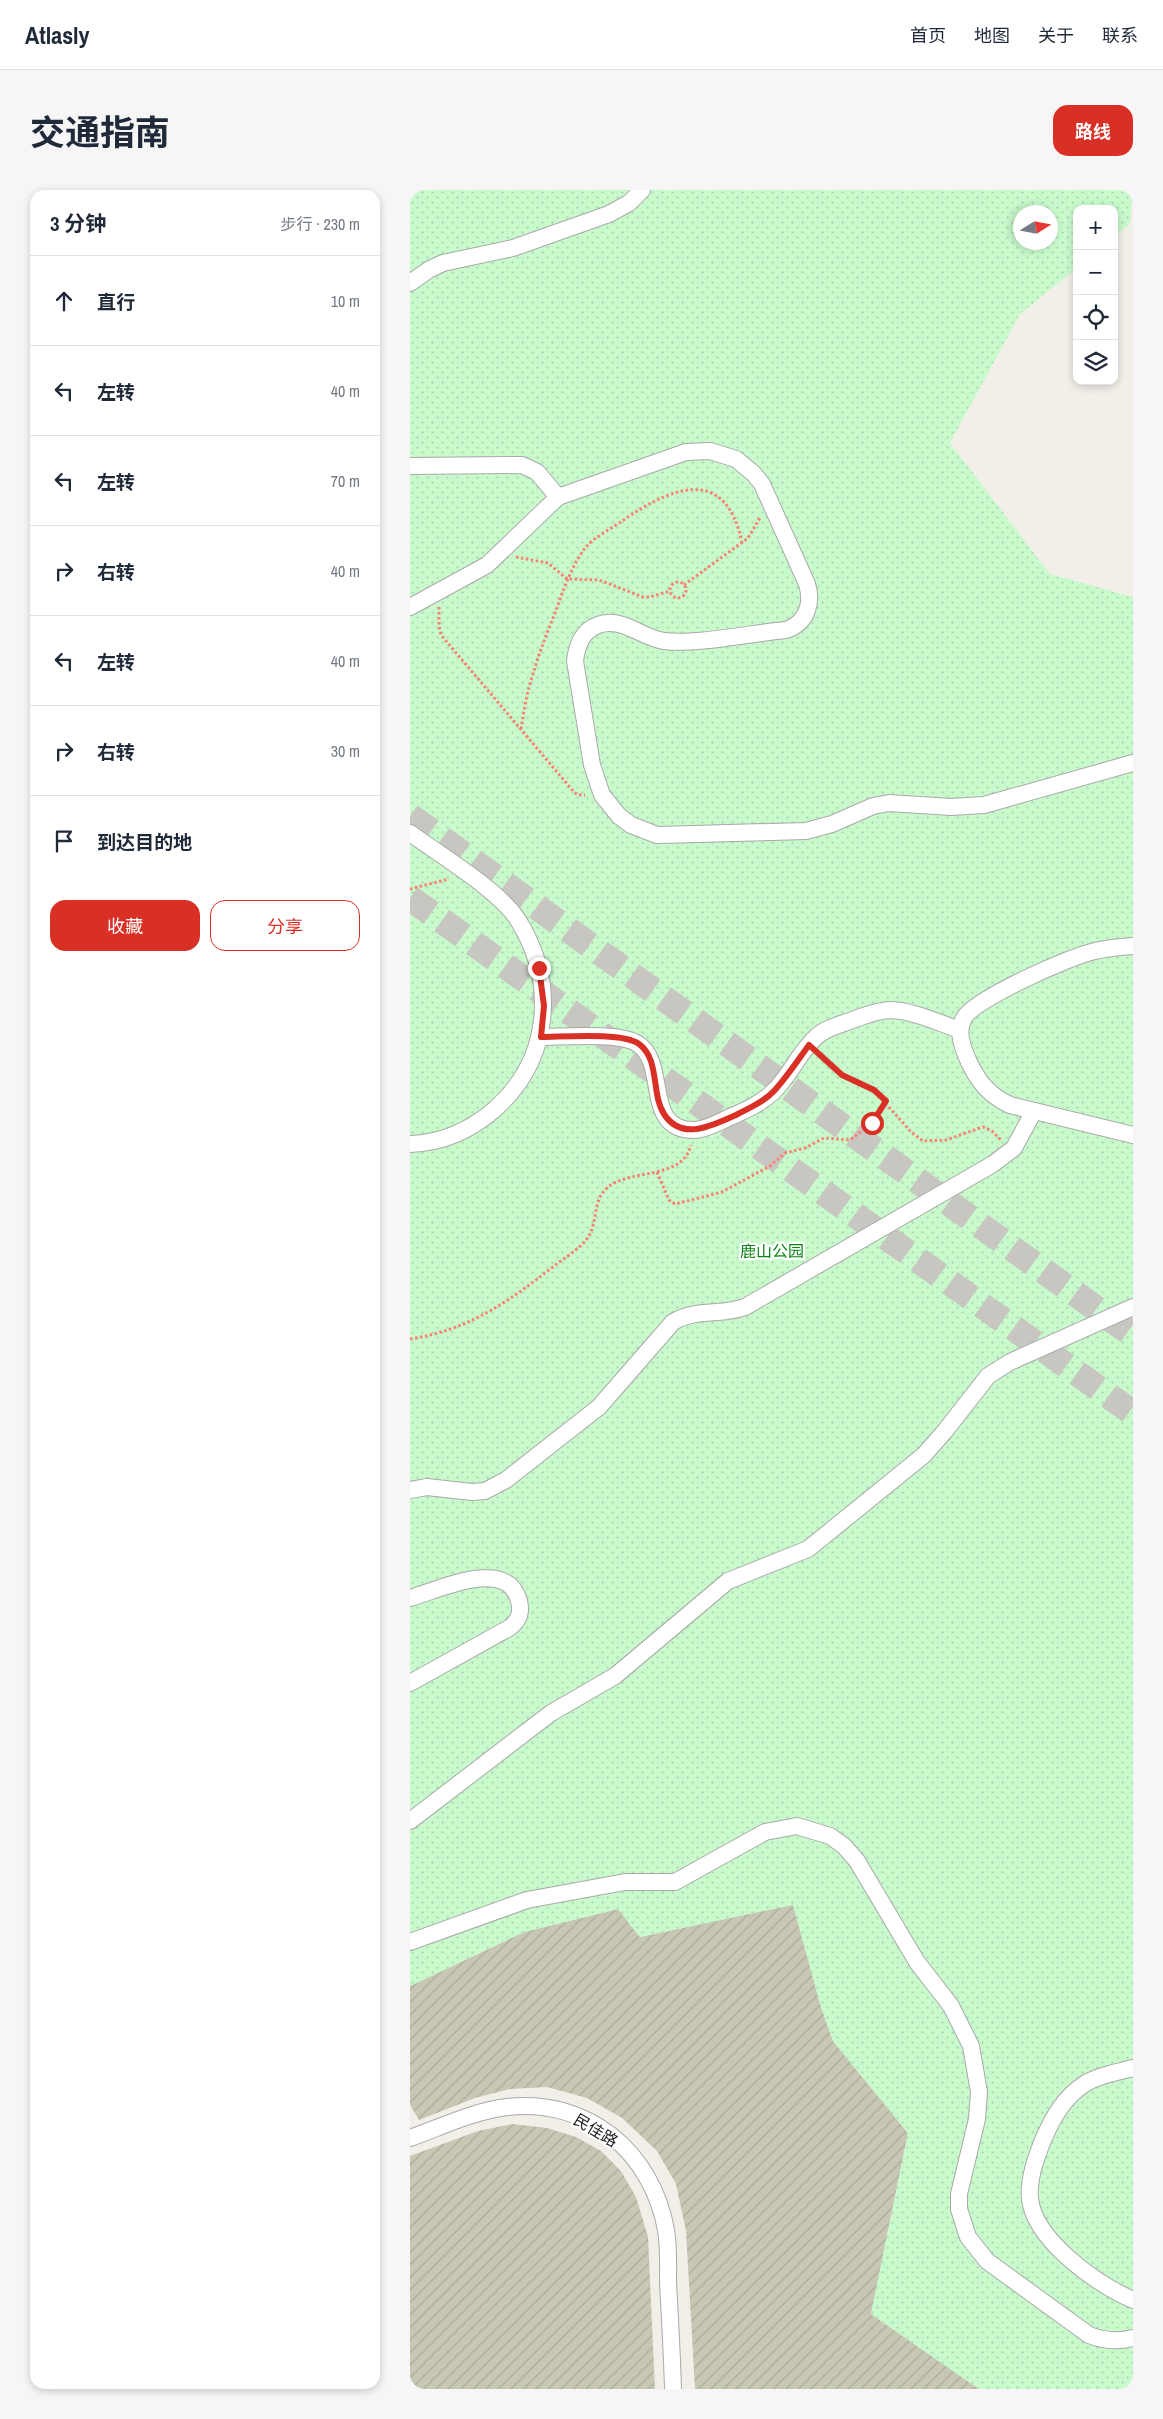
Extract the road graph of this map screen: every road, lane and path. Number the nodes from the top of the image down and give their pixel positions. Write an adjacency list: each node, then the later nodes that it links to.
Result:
1 (642, 190): 2 (street)
2 (410, 283)
3 (410, 466): 4 (street)
4 (558, 497): 5 (street); 7 (street)
5 (769, 500): 6 (path); 15 (street)
6 (742, 543): 8 (path); 9 (path)
7 (502, 550): 8 (path); 10 (street)
8 (567, 579): 11 (path); 13 (path)
9 (684, 585): 11 (path); 11 (path)
10 (440, 590): 12 (street); 13 (path)
11 (670, 591)
12 (410, 607)
13 (521, 729): 15 (path)
14 (1133, 763): 15 (street)
15 (600, 790)
16 (410, 833): 17 (street)
17 (467, 874): 18 (path); 21 (street)
18 (410, 889)
19 (1133, 946): 20 (street)
20 (960, 1030): 22 (street); 24 (street)
21 (541, 1037): 25 (street); 27 (street)
22 (809, 1045): 23 (path); 25 (street)
23 (886, 1101): 28 (path); 29 (path)
24 (1034, 1111): 26 (street); 28 (street)
25 (692, 1130): 29 (path)
26 (1133, 1135)
27 (410, 1144)
28 (1011, 1151): 32 (street)
29 (657, 1172): 31 (path)
30 (1133, 1306): 35 (street)
31 (410, 1339)
32 (410, 1490)
33 (410, 1598): 34 (street)
34 (410, 1683)
35 (410, 1821)
36 (410, 1942): 40 (street)
37 (1133, 2068): 39 (street)
38 (410, 2138): 41 (street, 民佳路)
39 (1133, 2300)
40 (1133, 2338)
41 (673, 2389)

